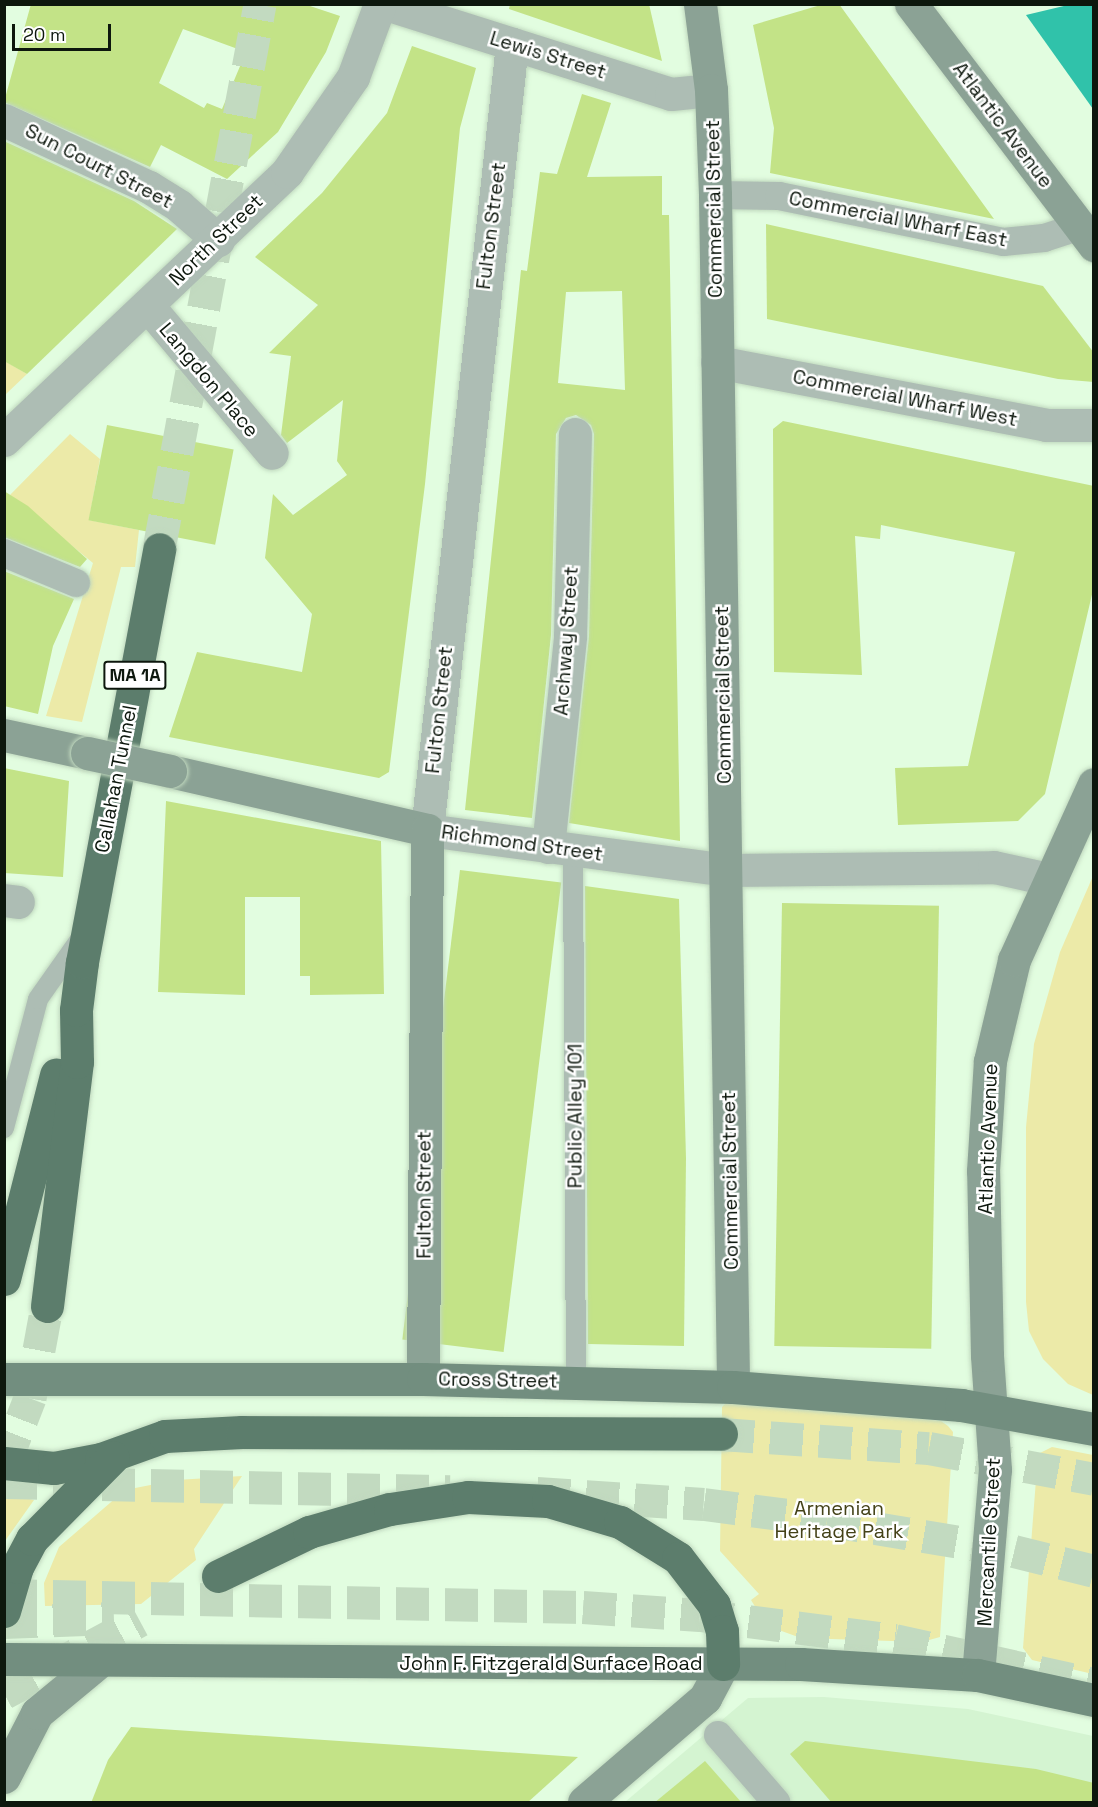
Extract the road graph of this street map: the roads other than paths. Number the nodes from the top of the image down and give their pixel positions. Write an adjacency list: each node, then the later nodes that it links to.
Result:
1 (380, 4): 10 (street, North Street)
2 (387, 4): 5 (street, Lewis Street)
3 (700, 4): 6 (main road, Commercial Street)
4 (911, 4): 9 (main road, Atlantic Avenue)
5 (512, 44): 6 (street, Lewis Street); 22 (street, Fulton Street)
6 (711, 90): 8 (main road, Commercial Street)
7 (4, 120): 10 (street, Sun Court Street)
8 (715, 195): 9 (street, Commercial Wharf East); 12 (main road, Commercial Street)
9 (1087, 236)
10 (218, 240): 11 (street, North Street)
11 (147, 306): 15 (street, North Street); 16 (street, Langdon Place)
12 (717, 362): 13 (street, Commercial Wharf West); 24 (main road, Commercial Street)
13 (1094, 425)
14 (575, 434): 23 (street, Archway Street)
15 (4, 440)
16 (272, 453)
17 (159, 549): 26 (highway, Callahan Tunnel / MA 1A)
18 (4, 553): 19 (street)
19 (76, 583)
20 (4, 735): 22 (main road, Richmond Street, bridge)
21 (1094, 784): 25 (main road, Atlantic Avenue)
22 (427, 830): 23 (street, Richmond Street); 32 (main road, Fulton Street)
23 (561, 849): 24 (street, Richmond Street); 33 (lane, Public Alley 101)
24 (726, 870): 25 (street, Richmond Street); 34 (main road, Commercial Street)
25 (1048, 879): 35 (main road, Atlantic Avenue)
26 (87, 930): 27 (highway, Callahan Tunnel / MA 1A); 28 (lane)
27 (76, 1010): 29 (highway); 30 (highway)
28 (4, 1128)
29 (4, 1279)
30 (47, 1306)
31 (4, 1379): 32 (main road, Cross Street)
32 (423, 1379): 33 (main road, Cross Street)
33 (576, 1382): 34 (main road, Cross Street)
34 (733, 1387): 35 (main road, Cross Street)
35 (991, 1409): 36 (main road); 45 (main road, Mercantile Street)
36 (1094, 1429)
37 (721, 1434): 38 (highway)
38 (118, 1451): 39 (highway); 41 (highway)
39 (4, 1463)
40 (219, 1576): 44 (highway)
41 (4, 1611)
42 (4, 1659): 43 (main road, John F. Fitzgerald Surface Road)
43 (101, 1660): 44 (main road, John F. Fitzgerald Surface Road); 48 (main road)
44 (723, 1664): 45 (main road, John F. Fitzgerald Surface Road); 50 (main road)
45 (978, 1675): 46 (main road, John F. Fitzgerald Surface Road)
46 (1094, 1700)
47 (718, 1735): 51 (street)
48 (4, 1778): 49 (main road)
49 (6, 1803)
50 (584, 1803)
51 (776, 1803)

